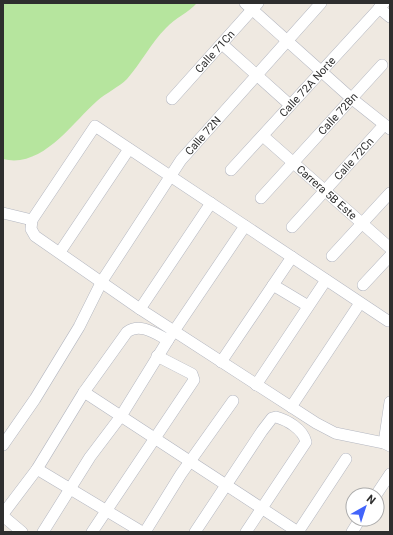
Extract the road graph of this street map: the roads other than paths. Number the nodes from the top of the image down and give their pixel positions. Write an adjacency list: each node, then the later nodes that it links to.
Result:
1 (252, 5): 5 (street); 6 (street, Calle 71Cn)
2 (316, 5): 5 (street, Calle 72N)
3 (381, 6): 4 (street); 8 (street, Calle 72A Norte)
4 (390, 17)
5 (287, 41): 8 (street); 9 (street, Calle 72N)
6 (222, 44): 9 (street); 11 (street, Calle 71Cn)
7 (382, 65): 10 (street, Calle 72Bn)
8 (320, 71): 10 (street); 12 (street, Calle 72A Norte)
9 (256, 75): 12 (street); 18 (street, Calle 72N)
10 (351, 98): 13 (street); 16 (street, Calle 72Bn)
11 (172, 99)
12 (290, 105): 14 (street, Calle 72A Norte)
13 (387, 127): 19 (street, Calle 72Cn)
14 (263, 136): 16 (street, Carrera 5B Este); 17 (street, Calle 72A Norte)
15 (129, 149): 18 (street); 24 (street); 29 (street)
16 (294, 163): 19 (street, Carrera 5B Este); 21 (street, Calle 72Bn)
17 (231, 170)
18 (170, 176): 22 (street); 34 (street, Calle 72N)
19 (325, 191): 25 (street, Carrera 5B Este); 27 (street, Calle 72Cn)
20 (390, 193): 25 (street)
21 (261, 198)
22 (211, 203): 26 (street); 39 (street)
23 (3, 213): 24 (street)
24 (32, 220): 29 (street)
25 (362, 224): 28 (street, Carrera 5B Este); 30 (street)
26 (245, 226): 32 (street); 41 (street)
27 (292, 227)
28 (390, 248)
29 (60, 252): 34 (street)
30 (332, 256)
31 (390, 256): 36 (street)
32 (292, 257): 33 (street); 35 (street)
33 (326, 280): 37 (street); 38 (street)
34 (102, 281): 39 (street); 52 (street, Calle 72N)
35 (273, 285): 38 (street); 43 (street)
36 (363, 285)
37 (360, 303): 40 (street); 48 (street)
38 (308, 306): 44 (street)
39 (140, 309): 41 (street)
40 (390, 321)
41 (171, 335): 42 (street); 43 (street); 45 (street)
42 (157, 356): 49 (street); 50 (street)
43 (221, 362): 44 (street)
44 (256, 385): 48 (street)
45 (84, 392): 49 (street); 55 (street)
46 (233, 401): 54 (street)
47 (390, 402): 51 (street)
48 (291, 407): 51 (street)
49 (121, 416): 50 (street); 59 (street)
50 (154, 438): 54 (street); 61 (street)
51 (387, 444)
52 (3, 445)
53 (346, 459): 69 (street)
54 (190, 462): 57 (street); 66 (street)
55 (37, 469): 59 (street); 62 (street)
56 (390, 474): 58 (street)
57 (226, 485): 60 (street); 60 (street); 67 (street)
58 (381, 487)
59 (70, 489): 61 (street); 64 (street)
60 (262, 508): 68 (street); 69 (street)
61 (107, 511): 65 (street); 66 (street)
62 (3, 515): 63 (street)
63 (22, 532)
64 (44, 532)
65 (92, 532)
66 (144, 532)
67 (195, 532)
68 (246, 532)
69 (298, 532)

